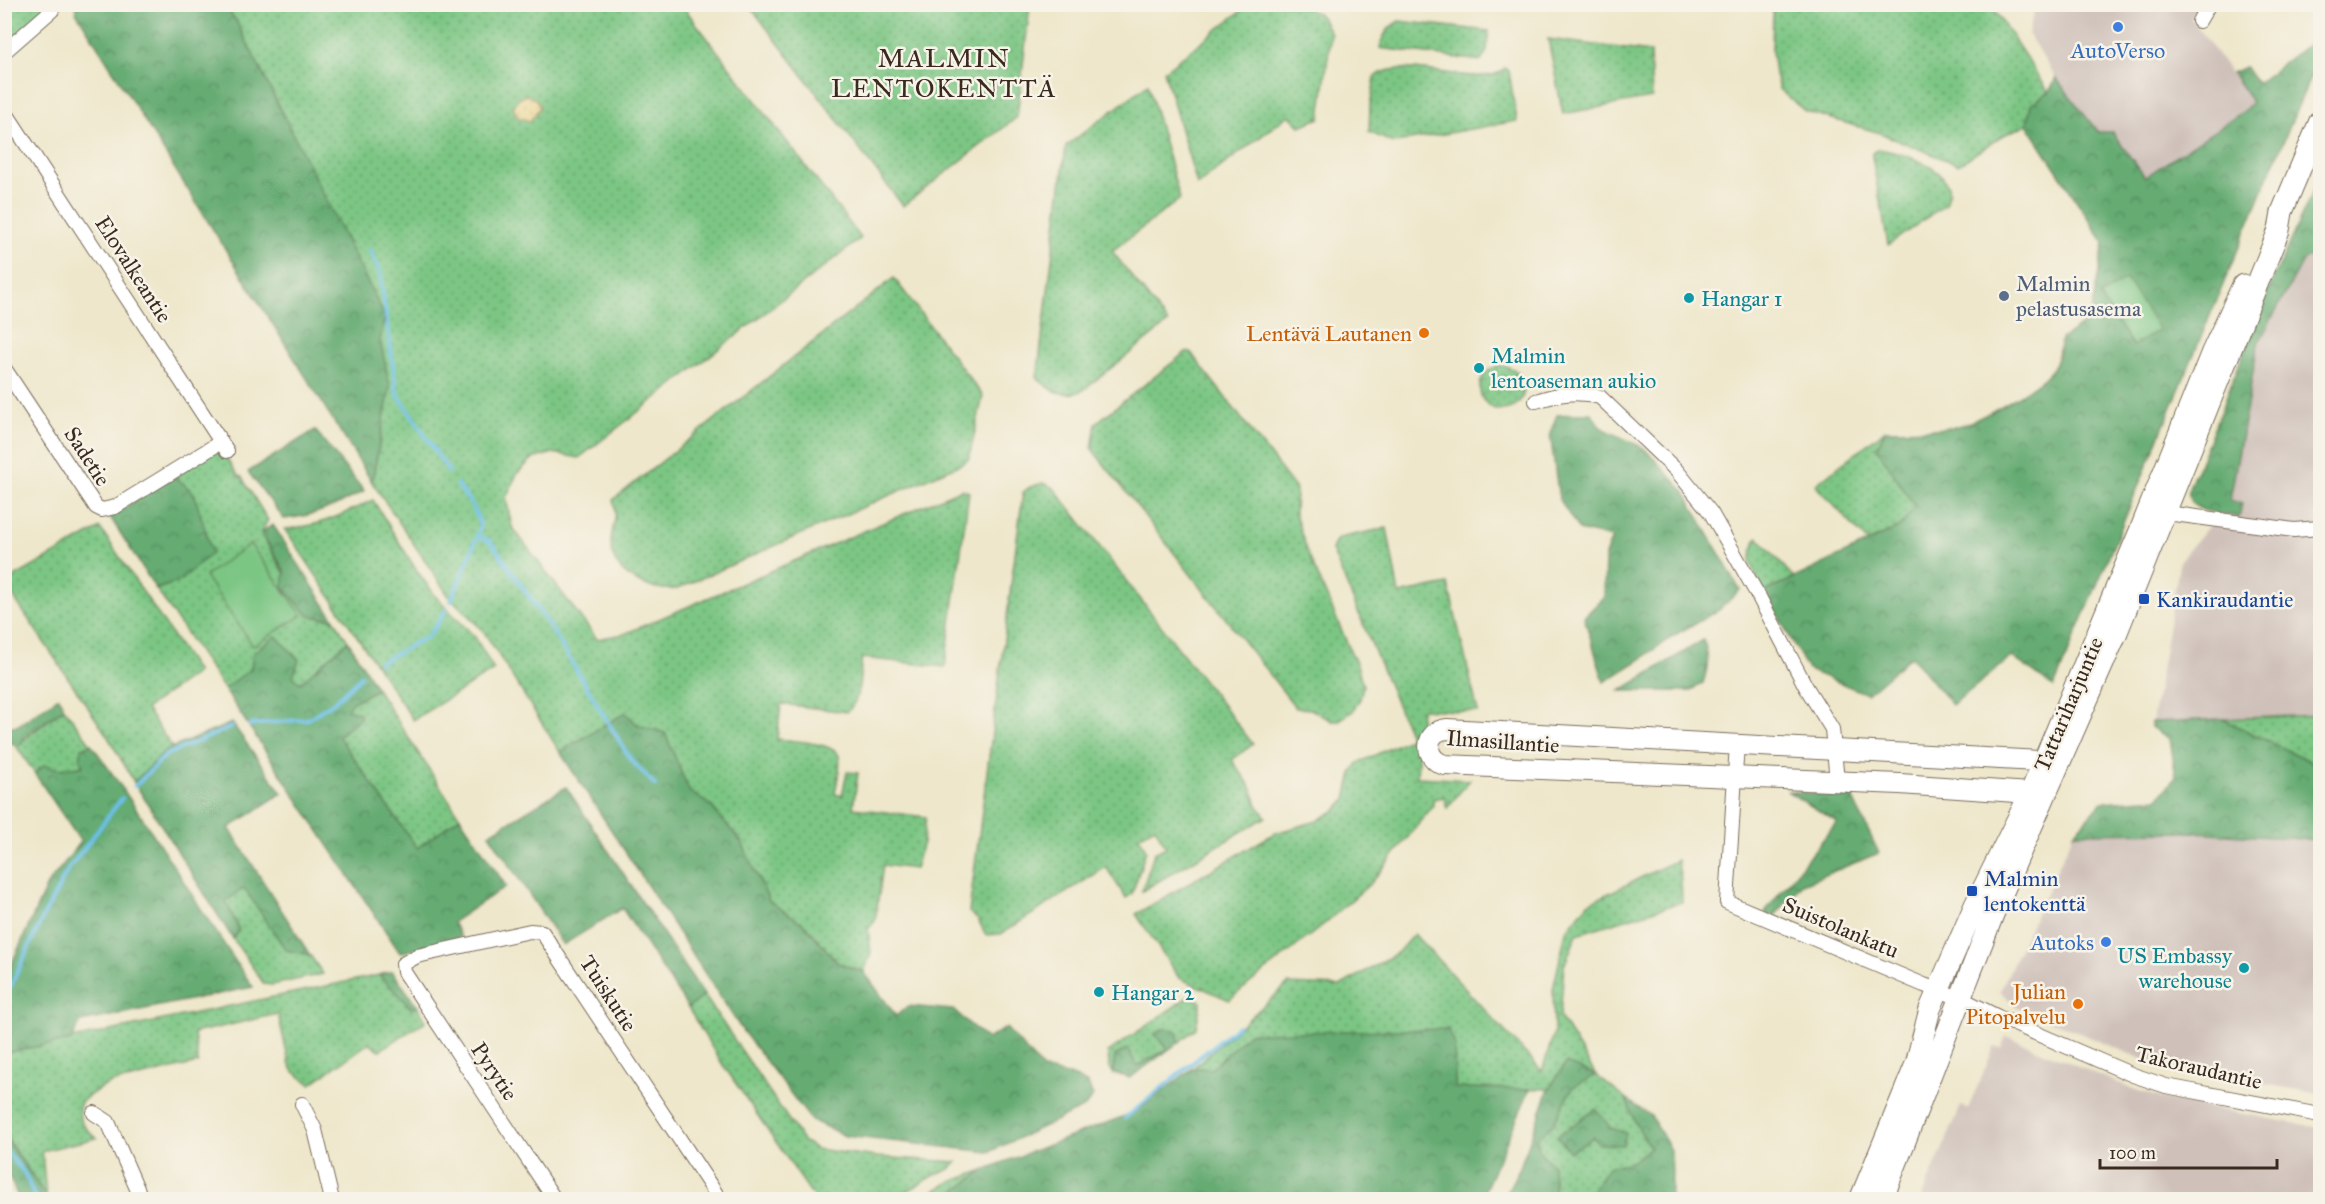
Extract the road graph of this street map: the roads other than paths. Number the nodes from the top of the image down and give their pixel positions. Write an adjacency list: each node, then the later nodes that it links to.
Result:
1 (2209, 4): 3 (street)
2 (52, 10): 4 (street)
3 (2199, 21)
4 (4, 52)
5 (4, 110): 9 (street, Elovalkeantie)
6 (2320, 121): 10 (main road, Tattariharjuntie)
7 (4, 368): 9 (street, Sadetie)
8 (1536, 401): 13 (street)
9 (224, 447)
10 (2156, 511): 11 (street); 14 (main road, Tattariharjuntie)
11 (2320, 528)
12 (1737, 744): 13 (main road, Ilmasillantie); 15 (street); 15 (main road, Ilmasillantie)
13 (1835, 749): 14 (main road, Ilmasillantie); 16 (street)
14 (2052, 761): 17 (main road, Tattariharjuntie)
15 (1735, 776): 16 (main road, Ilmasillantie); 19 (street, Suistolankatu)
16 (1837, 781): 17 (main road, Ilmasillantie)
17 (2038, 794): 19 (main road, Tattariharjuntie); 20 (main road, Tattariharjuntie)
18 (403, 964): 26 (street, Pyrytie); 27 (street, Tuiskutie)
19 (1939, 990): 20 (street, Takoraudantie); 28 (main road, Tattariharjuntie)
20 (1960, 998): 23 (street, Takoraudantie); 29 (main road, Tattariharjuntie)
21 (302, 1104): 25 (street)
22 (94, 1113): 24 (street)
23 (2320, 1115)
24 (142, 1200)
25 (333, 1200)
26 (555, 1200)
27 (720, 1200)
28 (1860, 1200)
29 (1882, 1200)

